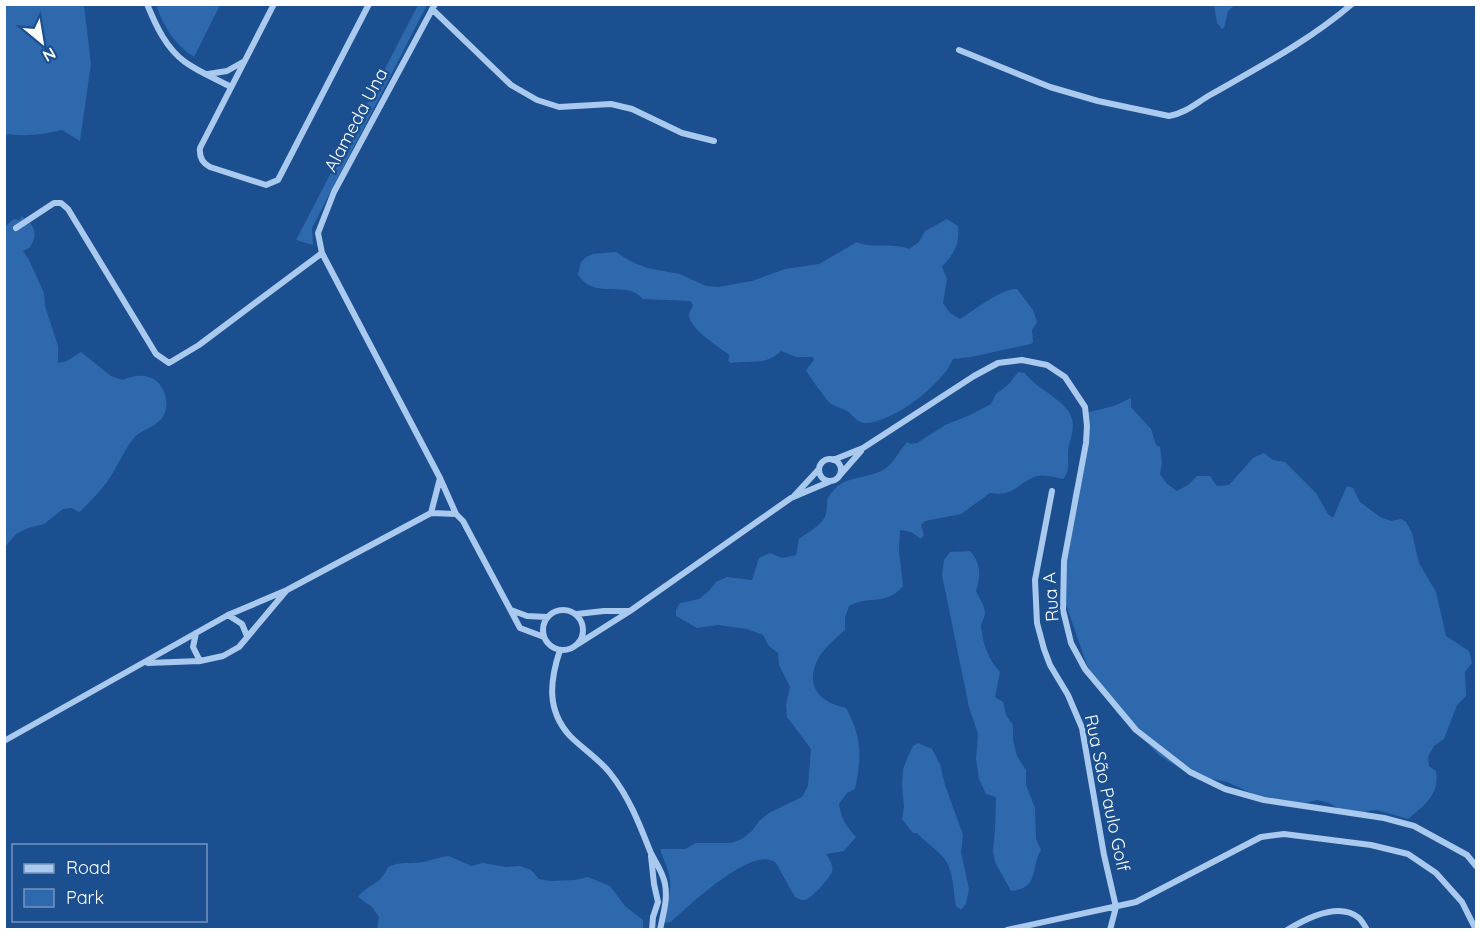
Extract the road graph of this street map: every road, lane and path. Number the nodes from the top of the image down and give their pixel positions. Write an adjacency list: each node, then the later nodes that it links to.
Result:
1 (147, 4): 8 (street)
2 (274, 4): 7 (street)
3 (369, 4): 9 (street)
4 (1352, 4): 6 (street)
5 (434, 7): 10 (street); 12 (street, Alameda Una)
6 (959, 50)
7 (244, 62): 8 (street); 9 (street)
8 (207, 74): 9 (street)
9 (231, 87)
10 (714, 141)
11 (16, 228): 12 (street)
12 (322, 253): 17 (street)
13 (863, 448): 14 (street, Rua A); 16 (street, Rua A); 38 (street, Rua A)
14 (833, 460): 15 (street, Rua A); 16 (street)
15 (819, 469): 18 (street); 20 (street, Rua A)
16 (840, 475): 18 (street, Rua A)
17 (440, 478): 21 (street); 22 (street)
18 (831, 481): 20 (street, Rua A)
19 (1052, 490): 39 (street, Rua São Paulo Golf)
20 (791, 498): 25 (street, Rua A)
21 (431, 513): 22 (street); 23 (street)
22 (456, 514): 24 (street)
23 (287, 590): 27 (street); 30 (street)
24 (510, 610): 28 (street); 31 (street)
25 (630, 611): 26 (street); 32 (street, Rua A)
26 (577, 614): 28 (street); 32 (street)
27 (228, 615): 29 (street); 30 (street)
28 (547, 617): 31 (street)
29 (196, 633): 34 (street); 35 (street)
30 (247, 636): 34 (street)
31 (544, 638): 33 (street)
32 (578, 644): 33 (street)
33 (560, 650): 37 (street)
34 (200, 661): 35 (street)
35 (144, 663): 36 (street)
36 (4, 741)
37 (651, 853): 41 (street); 42 (street)
38 (1476, 866)
39 (1116, 907): 40 (street); 44 (street, Rua São Paulo Golf); 47 (street)
40 (1027, 928): 43 (street)
41 (652, 930)
42 (660, 930)
43 (1007, 930)
44 (1110, 930)
45 (1287, 930): 46 (street)
46 (1367, 930)
47 (1476, 930)

